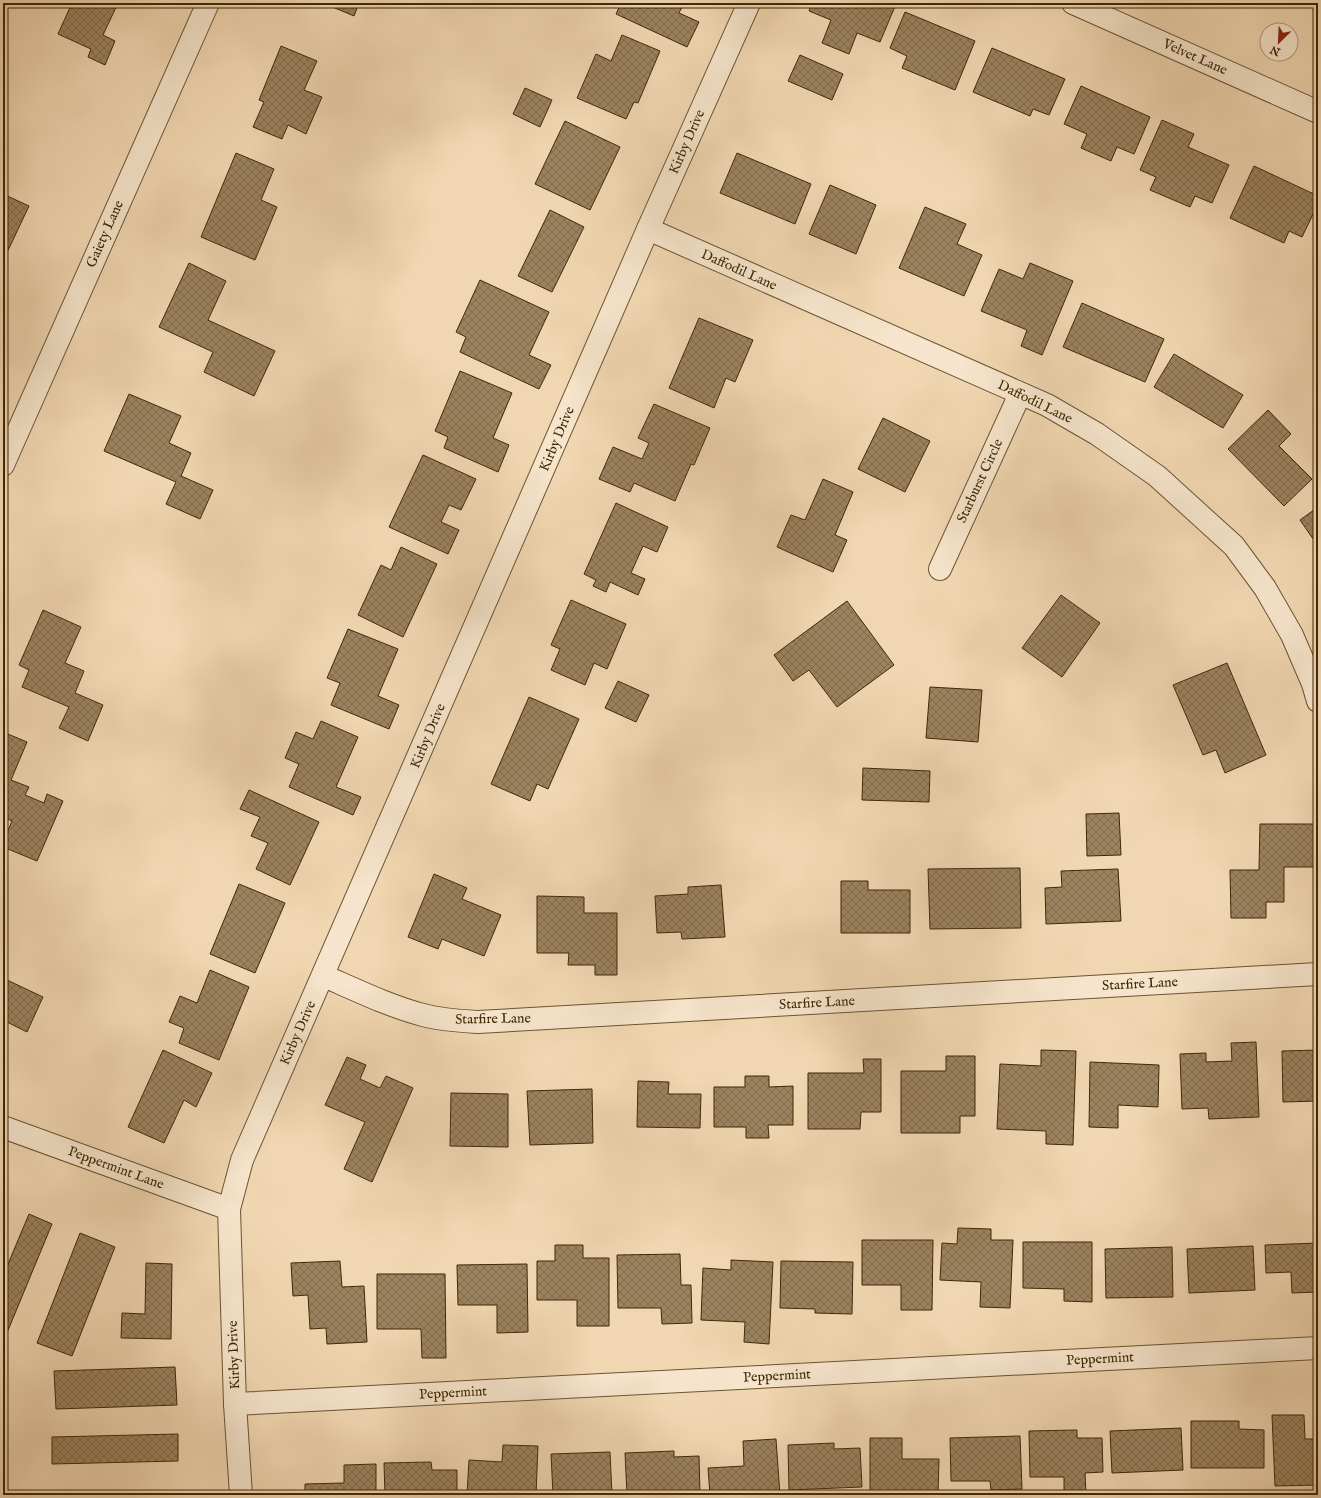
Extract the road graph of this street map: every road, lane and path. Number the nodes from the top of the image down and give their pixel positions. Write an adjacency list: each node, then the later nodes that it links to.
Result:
1 (208, 3): 7 (street, Gaiety Lane)
2 (749, 3): 5 (street, Kirby Drive)
3 (1072, 3): 4 (street, Velvet Lane)
4 (1318, 112)
5 (648, 229): 6 (street, Daffodil Lane); 11 (street, Kirby Drive)
6 (1020, 394): 8 (street, Starburst Circle); 9 (street, Daffodil Lane)
7 (3, 465)
8 (940, 569)
9 (1318, 701)
10 (1318, 974): 11 (street, Starfire Lane)
11 (324, 976): 13 (street, Kirby Drive)
12 (3, 1127): 13 (street, Peppermint Lane)
13 (229, 1209): 15 (street, Kirby Drive)
14 (1318, 1348): 15 (street, Peppermint)
15 (235, 1404): 16 (street, Kirby Drive)
16 (241, 1495)

